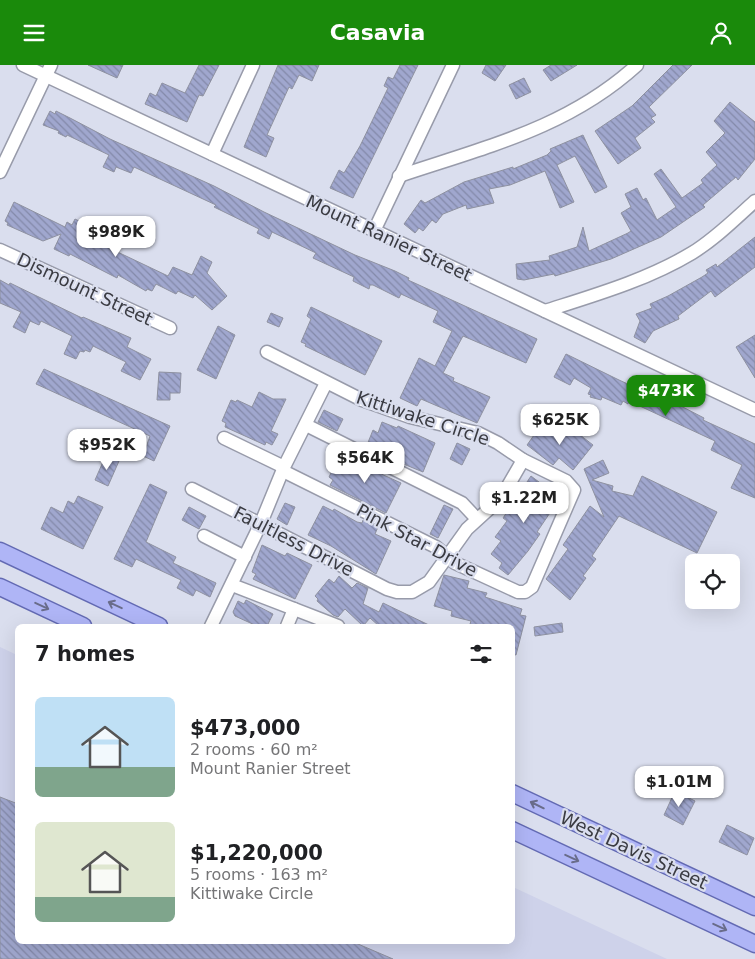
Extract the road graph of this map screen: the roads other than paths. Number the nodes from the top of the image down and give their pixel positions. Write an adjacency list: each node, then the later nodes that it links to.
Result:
1 (23, 65): 5 (street, Mount Ranier Street)
2 (253, 65): 6 (street)
3 (453, 65): 8 (street)
4 (637, 65): 8 (street)
5 (48, 71): 6 (street, Mount Ranier Street); 7 (street)
6 (212, 154): 10 (street, Mount Ranier Street)
7 (0, 172)
8 (400, 176): 10 (street)
9 (755, 201): 12 (street)
10 (374, 231): 12 (street, Mount Ranier Street)
11 (0, 250): 13 (street, Dismount Street)
12 (545, 311): 16 (street, Mount Ranier Street)
13 (170, 328)
14 (266, 352): 15 (street, Kittiwake Circle)
15 (326, 383): 17 (street); 19 (street, Kittiwake Circle)
16 (755, 411)
17 (306, 425): 20 (street); 22 (street)
18 (224, 438): 20 (street, Pink Star Drive)
19 (523, 461): 22 (street); 30 (street, Kittiwake Circle)
20 (284, 469): 23 (street); 27 (street, Pink Star Drive)
21 (192, 489): 23 (street, Faultless Drive)
22 (476, 519): 27 (street)
23 (261, 523): 26 (street); 27 (street, Faultless Drive)
24 (204, 536): 26 (street)
25 (0, 551): 33 (main road, one-way to 25)
26 (245, 557): 28 (street)
27 (447, 557): 30 (street, Pink Star Drive)
28 (232, 585): 31 (street); 34 (street)
29 (0, 587): 32 (main road, one-way to 32)
30 (525, 592)
31 (294, 609): 35 (street); 36 (street)
32 (79, 624)
33 (155, 624)
34 (212, 624)
35 (288, 624)
36 (333, 624)
37 (515, 794): 39 (main road, West Davis Street, one-way to 37)
38 (515, 831): 40 (main road, West Davis Street, one-way to 40)
39 (755, 907)
40 (755, 944)

